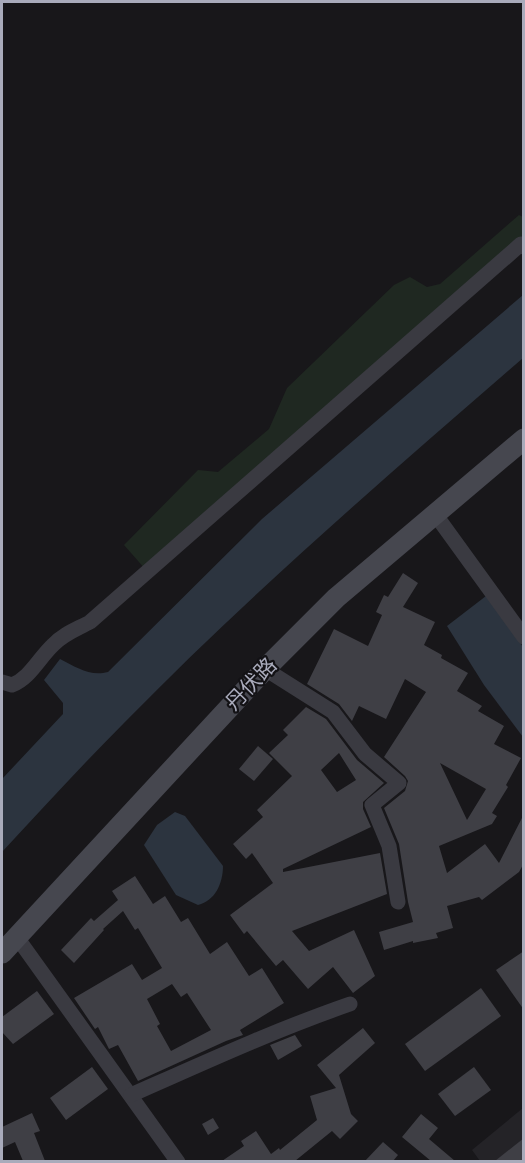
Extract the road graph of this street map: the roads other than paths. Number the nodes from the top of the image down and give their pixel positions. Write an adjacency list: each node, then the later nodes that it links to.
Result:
1 (524, 247): 6 (street)
2 (524, 439): 3 (main road, 丹伏路)
3 (435, 514): 4 (street); 5 (main road, 丹伏路)
4 (524, 637)
5 (265, 669): 7 (street); 8 (main road, 丹伏路)
6 (2, 682)
7 (398, 902)
8 (16, 936): 9 (main road, 丹伏路); 11 (street)
9 (2, 953)
10 (350, 1004): 11 (street)
11 (131, 1095): 12 (street)
12 (178, 1161)

